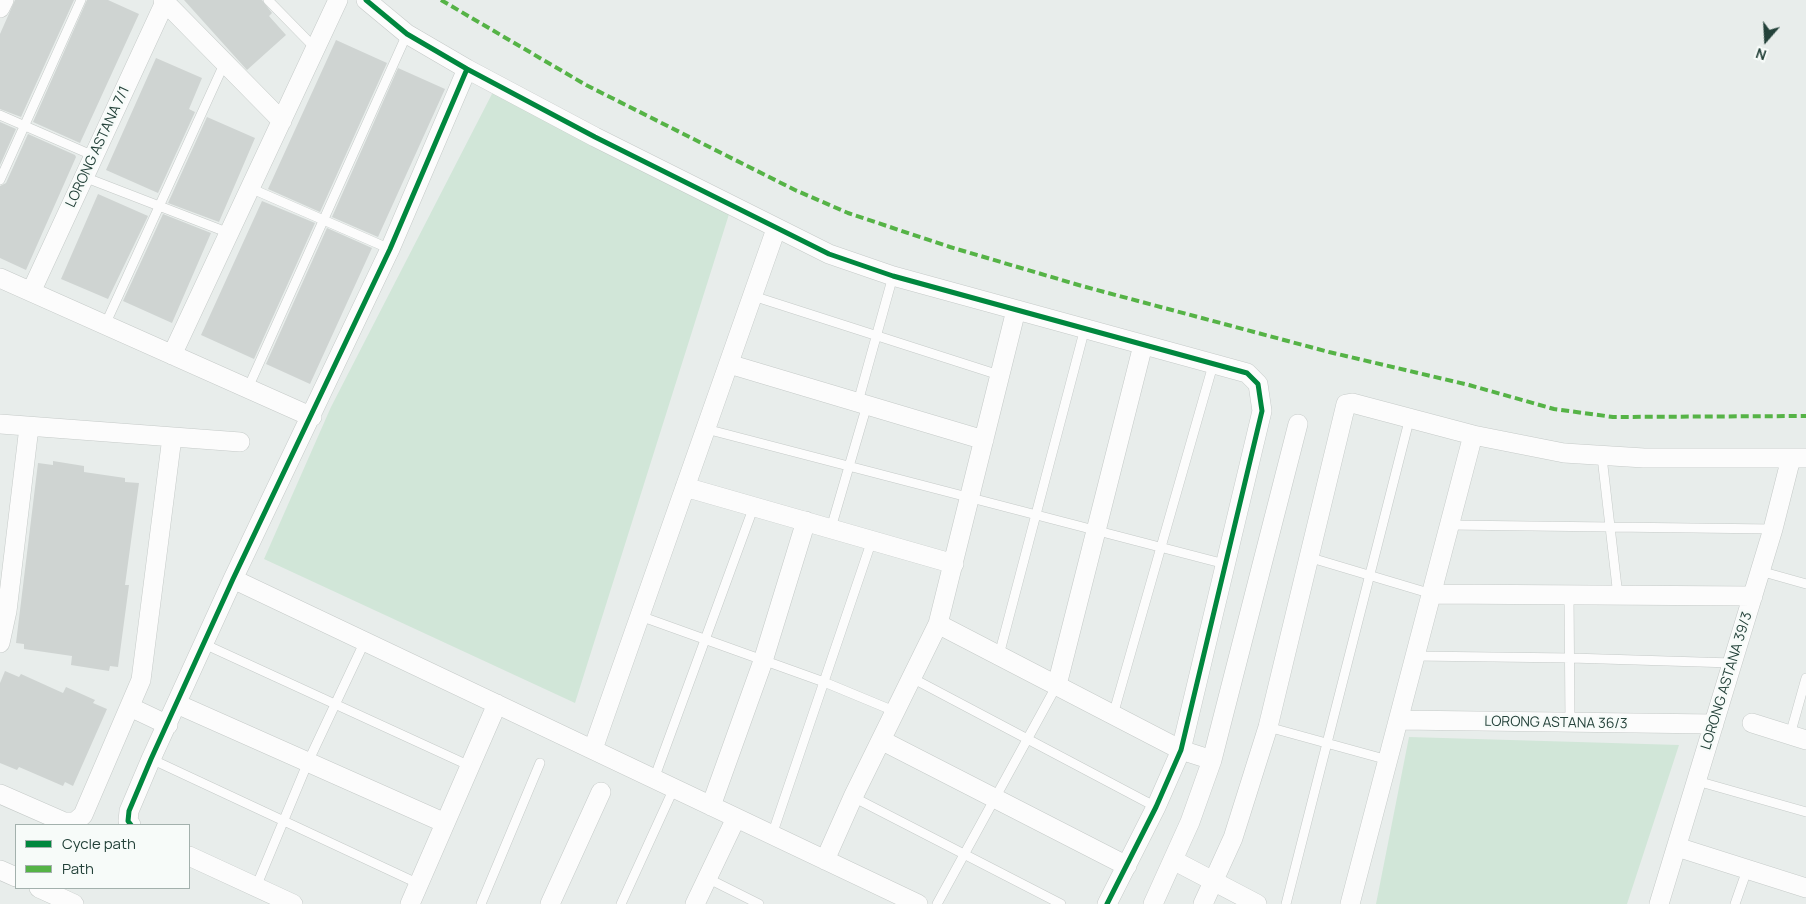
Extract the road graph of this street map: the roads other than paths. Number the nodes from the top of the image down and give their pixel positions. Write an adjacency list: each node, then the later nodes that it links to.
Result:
1 (4, 0): 7 (street)
2 (81, 0): 14 (lane)
3 (268, 0): 9 (lane)
4 (338, 0): 9 (street)
5 (366, 0): 8 (street)
6 (164, 1): 10 (street); 15 (street, LORONG ASTANA 7/1)
7 (0, 8)
8 (407, 34): 11 (street); 20 (lane)
9 (315, 48): 13 (street)
10 (225, 62): 13 (street); 19 (lane)
11 (467, 69): 21 (street); 23 (street)
12 (0, 115): 14 (lane)
13 (282, 120): 18 (street)
14 (24, 126): 15 (lane); 17 (lane)
15 (94, 156): 16 (street, LORONG ASTANA 7/1)
16 (84, 177): 19 (lane); 26 (street, LORONG ASTANA 7/1)
17 (0, 180)
18 (250, 188): 20 (lane); 22 (street)
19 (159, 206): 22 (lane); 29 (lane)
20 (324, 220): 23 (lane); 37 (lane)
21 (776, 229): 24 (street); 27 (street)
22 (229, 233): 33 (street)
23 (390, 249): 39 (street)
24 (893, 276): 28 (street); 31 (lane)
25 (0, 278): 26 (street)
26 (31, 292): 29 (street)
27 (753, 296): 31 (lane); 34 (street)
28 (1016, 310): 30 (street); 36 (street)
29 (105, 325): 33 (street)
30 (1085, 328): 32 (street); 55 (lane)
31 (876, 336): 36 (lane); 38 (lane)
32 (1143, 345): 35 (street); 61 (street)
33 (172, 355): 37 (street)
34 (729, 364): 38 (street); 44 (street)
35 (1213, 365): 63 (lane); 66 (street)
36 (999, 375): 47 (street)
37 (248, 388): 39 (street)
38 (863, 404): 47 (street); 51 (lane)
39 (312, 417): 69 (street)
40 (1410, 417): 45 (street); 64 (street); 68 (lane)
41 (0, 424): 43 (street)
42 (1298, 424): 109 (street)
43 (29, 427): 46 (street); 79 (street)
44 (706, 429): 51 (lane); 52 (street)
45 (1473, 435): 49 (street); 57 (street)
46 (172, 437): 48 (street); 93 (street)
47 (984, 440): 53 (street)
48 (240, 442)
49 (1602, 457): 50 (street); 58 (lane)
50 (1799, 458): 60 (street, LORONG ASTANA 39/3)
51 (849, 466): 53 (lane); 59 (lane)
52 (685, 487): 54 (street); 75 (street)
53 (969, 498): 55 (lane); 65 (street)
54 (754, 506): 56 (street); 77 (lane)
55 (1036, 515): 61 (lane); 81 (lane)
56 (806, 521): 59 (street); 84 (street)
57 (1450, 525): 58 (lane); 71 (street)
58 (1610, 527): 60 (lane); 73 (lane)
59 (831, 528): 62 (street)
60 (1773, 529): 67 (street, LORONG ASTANA 39/3)
61 (1096, 530): 63 (lane); 89 (street)
62 (872, 540): 65 (street); 88 (lane)
63 (1161, 547): 66 (lane); 95 (lane)
64 (1308, 557): 68 (lane); 101 (street)
65 (954, 564): 76 (street)
66 (1225, 564): 107 (street)
67 (1760, 571): 70 (lane); 74 (street, LORONG ASTANA 39/3)
68 (1370, 576): 71 (lane); 105 (lane)
69 (233, 579): 78 (street); 80 (street)
70 (1806, 584)
71 (1432, 594): 72 (street); 82 (street)
72 (1569, 595): 73 (street); 83 (lane)
73 (1618, 596): 74 (street)
74 (1753, 596): 85 (street, LORONG ASTANA 39/3)
75 (640, 616): 77 (lane); 106 (street)
76 (938, 624): 81 (street); 86 (street)
77 (705, 640): 84 (lane); 114 (lane)
78 (365, 641): 91 (lane); 92 (street)
79 (0, 643)
80 (204, 644): 90 (street); 91 (lane)
81 (999, 655): 89 (street)
82 (1415, 656): 83 (lane); 96 (street)
83 (1570, 658): 85 (lane); 97 (lane)
84 (762, 661): 88 (lane); 121 (street)
85 (1732, 663): 99 (street, LORONG ASTANA 39/3)
86 (912, 678): 94 (street); 102 (lane)
87 (1806, 678): 103 (lane)
88 (824, 682): 94 (lane); 128 (lane)
89 (1057, 685): 95 (street); 102 (lane)
90 (177, 704): 100 (street); 111 (street)
91 (337, 704): 111 (lane); 113 (lane)
92 (497, 704): 106 (street); 113 (street)
93 (130, 707): 100 (street); 118 (street)
94 (894, 711): 104 (street)
95 (1113, 715): 107 (street)
96 (1398, 720): 97 (street, LORONG ASTANA 36/3); 110 (street)
97 (1570, 723): 99 (street, LORONG ASTANA 36/3)
98 (1752, 723): 103 (street)
99 (1714, 724): 115 (street, LORONG ASTANA 39/3)
100 (168, 725): 108 (street)
101 (1268, 727): 105 (lane); 139 (street)
102 (1028, 738): 120 (lane); 122 (lane)
103 (1798, 738)
104 (881, 740): 119 (street); 120 (street)
105 (1327, 743): 110 (lane); 160 (lane)
106 (593, 749): 114 (street)
107 (1180, 750): 109 (street); 122 (street)
108 (151, 759): 125 (lane); 127 (street)
109 (1212, 760): 133 (street)
110 (1388, 760): 161 (street)
111 (308, 762): 125 (lane); 126 (street)
112 (540, 763): 148 (lane)
113 (470, 766): 126 (street)
114 (654, 778): 116 (street)
115 (1697, 780): 123 (lane); 129 (street, LORONG ASTANA 39/3)
116 (674, 788): 121 (street); 150 (lane)
117 (602, 792): 149 (street)
118 (0, 794)
119 (853, 797): 130 (lane); 132 (street)
120 (996, 798): 130 (lane); 134 (street)
121 (711, 806): 124 (street)
122 (1156, 807): 134 (street)
123 (1806, 812)
124 (736, 818): 128 (street); 138 (street)
125 (284, 821): 140 (lane); 141 (lane)
126 (446, 823): 140 (street)
127 (130, 824)
128 (772, 835): 132 (street)
129 (1677, 847): 136 (street); 162 (street, LORONG ASTANA 39/3)
130 (964, 854): 154 (lane); 155 (lane)
131 (190, 856): 141 (street)
132 (825, 860): 144 (street)
133 (1173, 860): 139 (street); 157 (street)
134 (1127, 866): 156 (street)
135 (0, 870): 137 (street)
136 (1747, 870): 142 (street); 163 (lane)
137 (15, 877)
138 (707, 878): 151 (street); 152 (lane)
139 (1213, 882): 158 (street); 159 (street)
140 (419, 884): 147 (street)
141 (256, 887): 146 (street)
142 (1806, 888)
143 (41, 889): 145 (street)
144 (898, 900): 153 (street)
145 (74, 904)
146 (293, 904)
147 (410, 904)
148 (480, 904)
149 (550, 904)
150 (621, 904)
151 (695, 904)
152 (759, 904)
153 (918, 904)
154 (937, 904)
155 (1061, 904)
156 (1107, 904)
157 (1152, 904)
158 (1202, 904)
159 (1257, 904)
160 (1286, 904)
161 (1350, 904)
162 (1659, 904)
163 (1735, 904)

